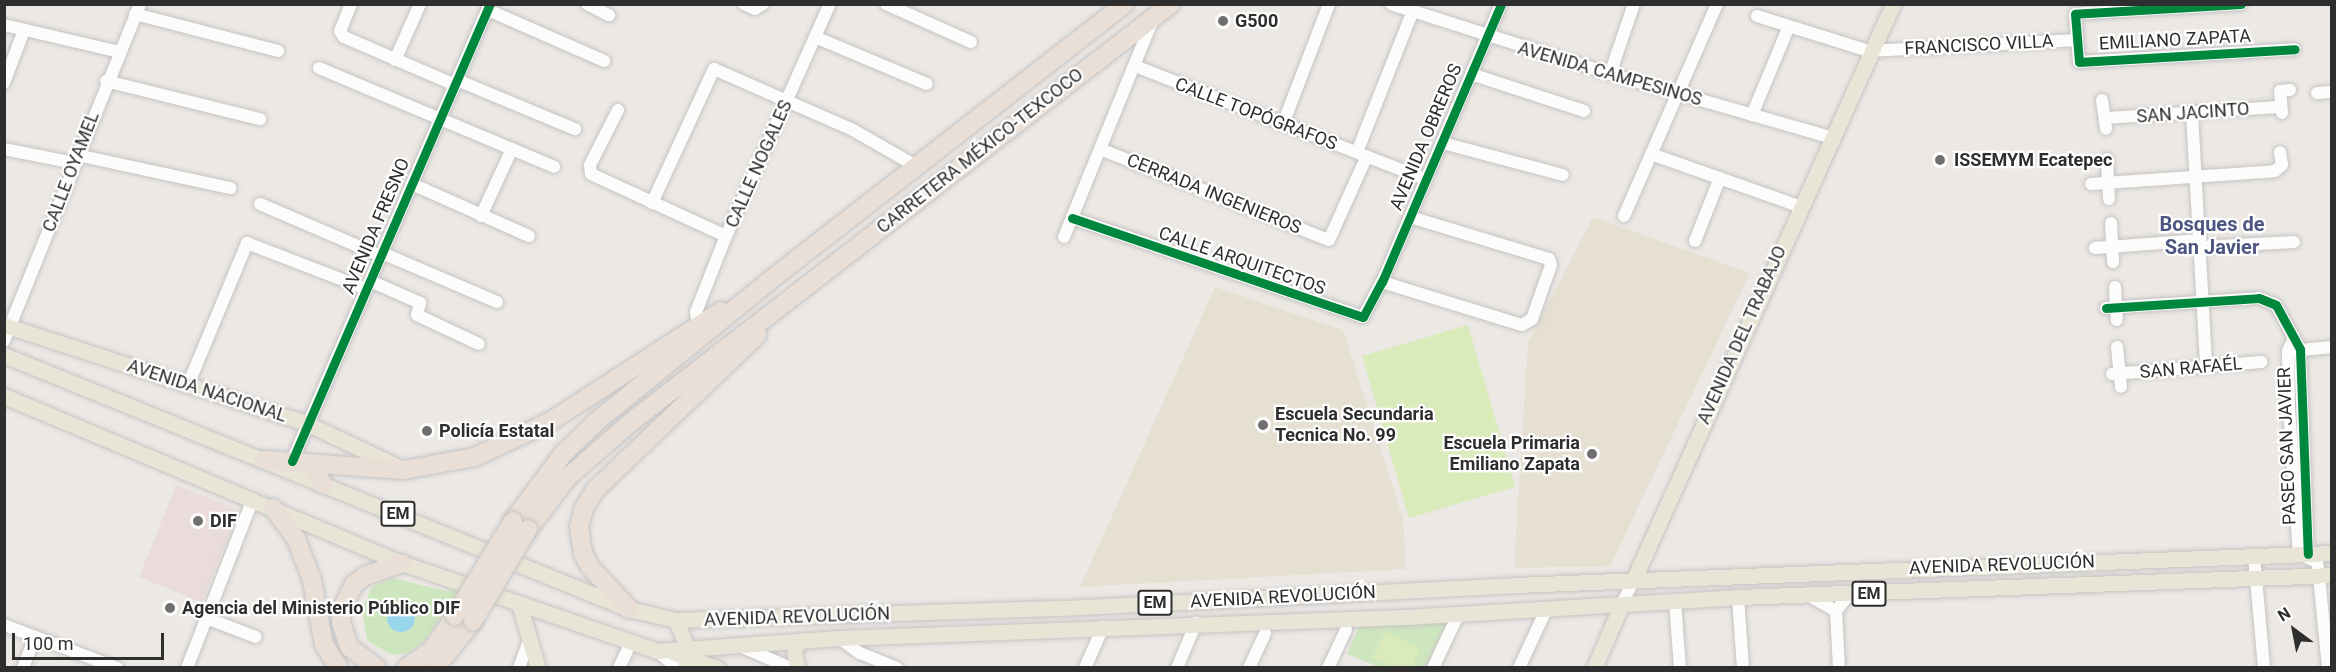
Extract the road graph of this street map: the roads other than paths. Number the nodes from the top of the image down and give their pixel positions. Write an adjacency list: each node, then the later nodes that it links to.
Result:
1 (351, 4): 34 (street)
2 (420, 4): 34 (street)
3 (587, 4): 20 (street)
4 (744, 4): 5 (street)
5 (763, 4)
6 (830, 4): 26 (street, CALLE NOGALES)
7 (886, 4): 29 (street)
8 (1125, 4): 68 (highway, CARRETERA MÉXICO-TEXCOCO)
9 (1171, 4): 22 (highway, CARRETERA MÉXICO-TEXCOCO)
10 (1329, 4): 56 (street)
11 (1391, 4): 18 (street, AVENIDA CAMPESINOS)
12 (1501, 4): 27 (street, AVENIDA OBREROS)
13 (1634, 4): 39 (street)
14 (1717, 4): 47 (street)
15 (1893, 4): 32 (main road, AVENIDA DEL TRABAJO)
16 (2241, 4): 28 (street, FRANCISCO VILLA)
17 (489, 7): 35 (street); 41 (street, AVENIDA FRESNO)
18 (1408, 9): 27 (street, AVENIDA CAMPESINOS); 64 (street)
19 (137, 10): 31 (street); 33 (street, CALLE OYAMEL)
20 (609, 15)
21 (1757, 15): 24 (street)
22 (1153, 19): 36 (street); 101 (highway, CARRETERA MÉXICO-TEXCOCO)
23 (4, 25): 25 (street)
24 (1789, 26): 32 (street); 53 (street)
25 (24, 30): 33 (street); 42 (street)
26 (815, 37): 43 (street); 48 (street, CALLE NOGALES)
27 (1488, 38): 38 (street, AVENIDA OBREROS); 39 (street, AVENIDA CAMPESINOS)
28 (2077, 40): 30 (street, EMILIANO ZAPATA); 32 (street, FRANCISCO VILLA)
29 (970, 42)
30 (2295, 49)
31 (278, 51)
32 (1869, 51): 58 (main road, AVENIDA DEL TRABAJO)
33 (120, 52): 40 (street, CALLE OYAMEL)
34 (395, 60): 41 (street)
35 (604, 61)
36 (1135, 66): 56 (street, CALLE TOPÓGRAFOS); 60 (street)
37 (320, 68): 54 (street)
38 (1471, 74): 51 (street); 59 (street, AVENIDA OBREROS)
39 (1610, 74): 47 (street, AVENIDA CAMPESINOS)
40 (106, 81): 55 (street); 66 (street, CALLE OYAMEL)
41 (456, 82): 54 (street, AVENIDA FRESNO); 57 (street)
42 (4, 83)
43 (927, 84)
44 (2290, 90): 52 (street, SAN JACINTO)
45 (2331, 92): 46 (street)
46 (2317, 93)
47 (1678, 95): 53 (street, AVENIDA CAMPESINOS); 65 (street)
48 (788, 100): 68 (street); 79 (street); 88 (street, CALLE NOGALES)
49 (2102, 100): 52 (street, SAN JACINTO)
50 (618, 110): 79 (street)
51 (1584, 111)
52 (2192, 113): 71 (street)
53 (1752, 115): 58 (street, AVENIDA CAMPESINOS)
54 (441, 117): 62 (street); 75 (street, AVENIDA FRESNO)
55 (260, 119)
56 (1283, 124): 64 (street, CALLE TOPÓGRAFOS)
57 (575, 129)
58 (1830, 137): 81 (main road, AVENIDA DEL TRABAJO)
59 (1443, 143): 70 (street); 73 (street, AVENIDA OBREROS)
60 (1100, 148): 64 (street, CERRADA INGENIEROS); 85 (street)
61 (4, 149): 66 (street)
62 (512, 149): 69 (street); 82 (street)
63 (2280, 152): 71 (street)
64 (1362, 154): 73 (street, CALLE TOPÓGRAFOS)
65 (1651, 154): 72 (street); 83 (street)
66 (76, 159): 77 (street); 105 (street, CALLE OYAMEL)
67 (2107, 159): 74 (street)
68 (916, 166): 97 (highway, CARRETERA MÉXICO-TEXCOCO)
69 (554, 167)
70 (1563, 175)
71 (2197, 175): 74 (street); 92 (street)
72 (1720, 178): 81 (street); 90 (street)
73 (1425, 179): 84 (street, AVENIDA OBREROS)
74 (2109, 183): 76 (street); 78 (street)
75 (412, 184): 82 (street); 95 (street, AVENIDA FRESNO)
76 (2091, 184)
77 (230, 188)
78 (2109, 199)
79 (652, 203): 88 (street)
80 (260, 204): 95 (street)
81 (1799, 206): 130 (main road, AVENIDA DEL TRABAJO)
82 (482, 216): 87 (street)
83 (1624, 216)
84 (1410, 217): 98 (street, AVENIDA OBREROS); 98 (street)
85 (1072, 219): 89 (street); 98 (street, CALLE ARQUITECTOS)
86 (2111, 223): 93 (street)
87 (529, 236)
88 (726, 236): 104 (street, CALLE NOGALES)
89 (1064, 237)
90 (1695, 241)
91 (2294, 242): 92 (street)
92 (2201, 243): 93 (street); 103 (street)
93 (2112, 247): 94 (street); 96 (street)
94 (2095, 248)
95 (381, 255): 99 (street, AVENIDA FRESNO); 102 (street)
96 (2113, 262)
97 (769, 281): 104 (highway); 125 (highway)
98 (1382, 282)
99 (368, 285): 107 (street); 115 (street); 118 (street, AVENIDA FRESNO)
100 (2115, 287): 103 (street, PASEO SAN JAVIER)
101 (789, 298): 125 (highway); 137 (highway)
102 (497, 302)
103 (2204, 302): 108 (street, PASEO SAN JAVIER); 113 (street)
104 (698, 325): 121 (highway)
105 (7, 326): 106 (street, CALLE OYAMEL); 115 (main road, AVENIDA NACIONAL)
106 (4, 341)
107 (478, 344)
108 (2294, 346): 110 (street, PASEO SAN JAVIER); 127 (street, PASEO SAN JAVIER)
109 (2117, 347): 114 (street, SAN RAFAÉL)
110 (2331, 347)
111 (4, 355): 119 (main road, EM)
112 (2262, 362): 113 (street, SAN RAFAÉL)
113 (2206, 366): 114 (street, SAN RAFAÉL)
114 (2116, 374): 116 (street, SAN RAFAÉL)
115 (188, 384): 118 (main road, AVENIDA NACIONAL)
116 (2121, 387)
117 (4, 396): 123 (main road, EM)
118 (308, 424): 120 (street, AVENIDA FRESNO); 121 (main road, AVENIDA NACIONAL)
119 (264, 460): 120 (highway); 122 (main road, AVENIDA REVOLUCIÓN / EM)
120 (301, 462): 121 (highway); 122 (highway)
121 (404, 470)
122 (323, 484): 137 (main road, AVENIDA REVOLUCIÓN / EM)
123 (253, 500): 124 (main road, EM); 141 (street)
124 (273, 508): 128 (main road, EM); 160 (highway)
125 (520, 525): 142 (highway, bridge)
126 (2254, 556): 127 (main road, AVENIDA REVOLUCIÓN / EM); 129 (street); 130 (main road, AVENIDA REVOLUCIÓN / EM)
127 (2318, 561): 129 (main road, AVENIDA REVOLUCIÓN / EM); 182 (street, PASEO SAN JAVIER)
128 (402, 563): 135 (main road, EM); 161 (highway)
129 (2256, 579): 131 (main road, AVENIDA REVOLUCIÓN / EM); 181 (street)
130 (1633, 581): 136 (street, AVENIDA DEL TRABAJO); 143 (main road, AVENIDA REVOLUCIÓN / EM)
131 (1855, 594): 132 (main road, AVENIDA REVOLUCIÓN / EM); 139 (street)
132 (1810, 596): 133 (main road, AVENIDA REVOLUCIÓN / EM); 139 (street)
133 (1738, 597): 134 (main road, AVENIDA REVOLUCIÓN / EM); 179 (street)
134 (1676, 602): 136 (main road, AVENIDA REVOLUCIÓN / EM); 178 (street)
135 (519, 604): 149 (main road); 154 (main road, EM)
136 (1621, 606): 138 (main road, AVENIDA REVOLUCIÓN / EM); 177 (main road, AVENIDA DEL TRABAJO)
137 (629, 609): 143 (main road, AVENIDA REVOLUCIÓN / EM)
138 (1546, 610): 140 (main road, AVENIDA REVOLUCIÓN / EM); 176 (street)
139 (1836, 611): 180 (street)
140 (1458, 615): 144 (main road, AVENIDA REVOLUCIÓN / EM); 175 (street)
141 (206, 618): 151 (street); 159 (street)
142 (464, 619): 162 (highway); 163 (highway)
143 (676, 620): 156 (main road)
144 (1196, 623): 146 (main road, AVENIDA REVOLUCIÓN / EM); 172 (street)
145 (4, 625): 150 (street)
146 (1103, 627): 152 (main road, AVENIDA REVOLUCIÓN / EM); 171 (street)
147 (1346, 630): 174 (street)
148 (1266, 633): 173 (street)
149 (530, 636): 164 (street); 165 (main road)
150 (35, 637): 157 (street); 158 (street)
151 (256, 637)
152 (839, 638): 153 (main road, AVENIDA REVOLUCIÓN / EM); 170 (street)
153 (801, 640): 155 (main road, AVENIDA REVOLUCIÓN / EM); 169 (main road)
154 (630, 644): 156 (main road, EM); 166 (street)
155 (736, 644): 156 (main road, AVENIDA REVOLUCIÓN / EM); 168 (street)
156 (684, 660): 167 (main road)
157 (23, 668)
158 (117, 668)
159 (187, 668)
160 (339, 668)
161 (377, 668)
162 (406, 668)
163 (435, 668)
164 (519, 668)
165 (538, 668)
166 (619, 668)
167 (717, 668)
168 (791, 668)
169 (796, 668)
170 (897, 668)
171 (1085, 668)
172 (1178, 668)
173 (1250, 668)
174 (1328, 668)
175 (1433, 668)
176 (1519, 668)
177 (1594, 668)
178 (1680, 668)
179 (1743, 668)
180 (1839, 668)
181 (2264, 668)
182 (2328, 668)

